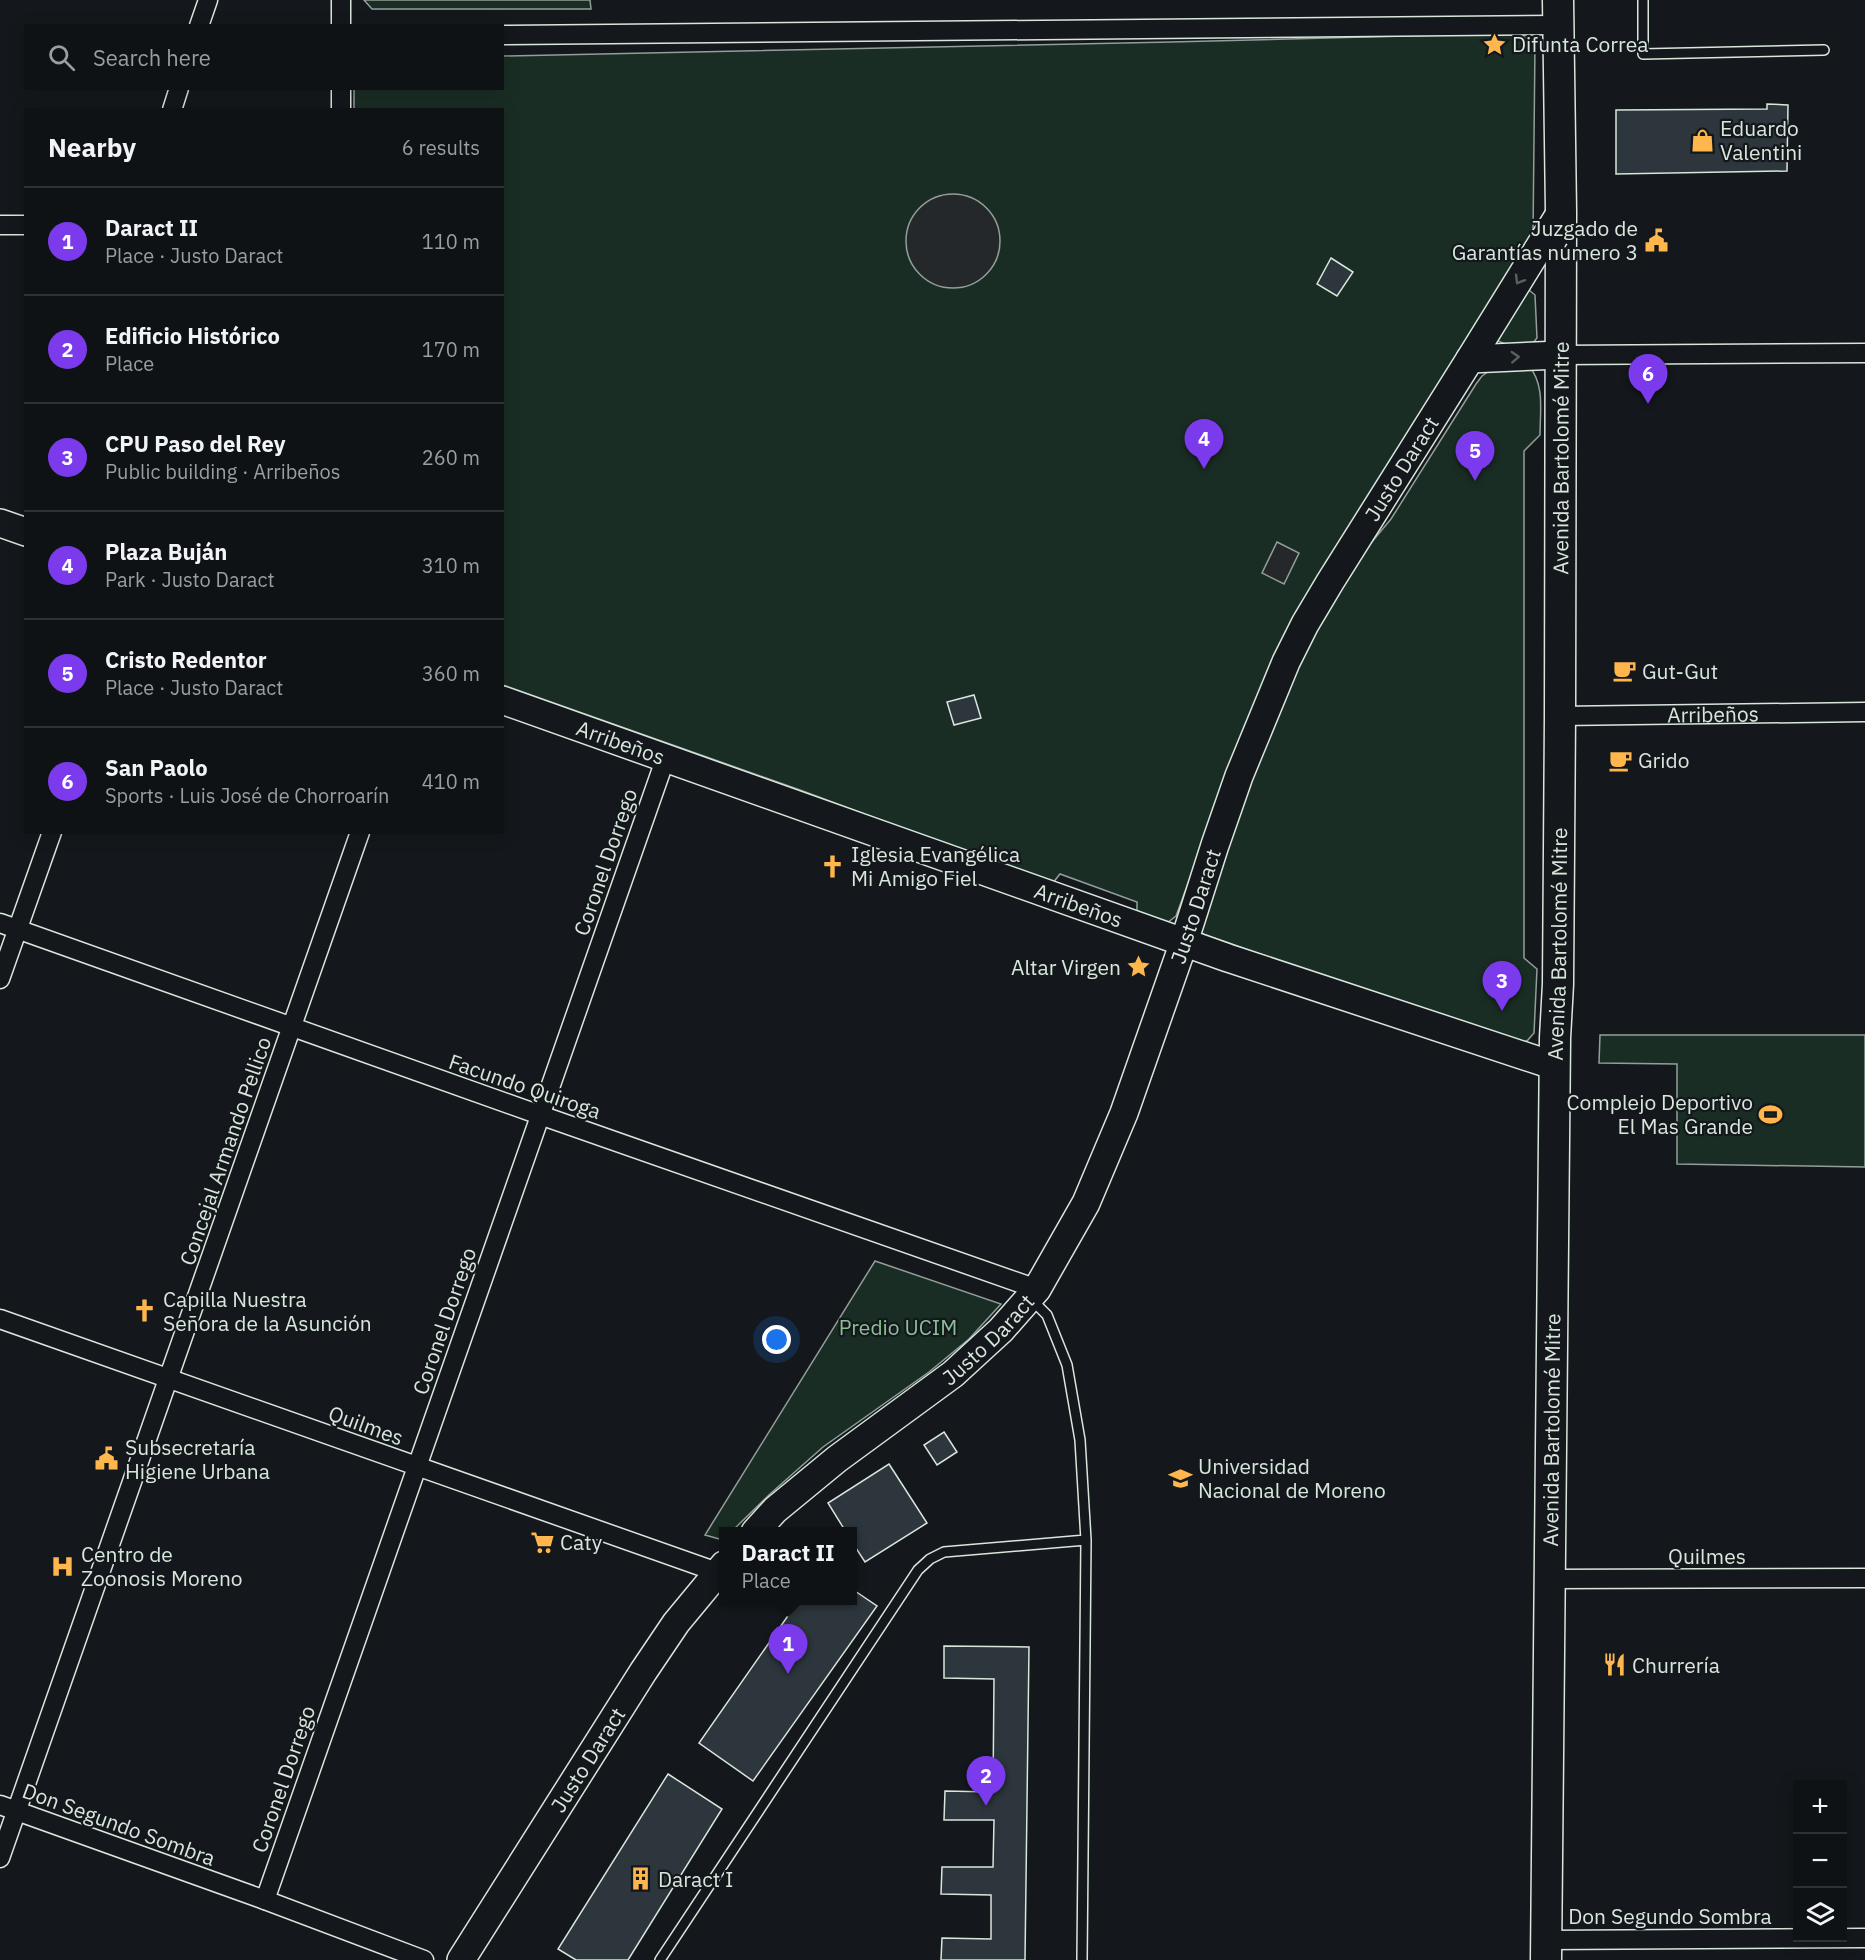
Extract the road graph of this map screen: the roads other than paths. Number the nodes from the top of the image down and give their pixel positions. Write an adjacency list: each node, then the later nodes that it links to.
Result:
1 (208, 0): 5 (street)
2 (341, 0): 6 (street)
3 (1643, 0): 8 (lane)
4 (1558, 13): 7 (street); 13 (main road, Avenida Bartolomé Mitre)
5 (201, 24)
6 (341, 24)
7 (504, 35)
8 (1824, 50)
9 (178, 90): 11 (street)
10 (341, 90): 12 (street)
11 (173, 108)
12 (341, 108)
13 (1561, 212): 17 (main road, Avenida Bartolomé Mitre); 18 (street, Justo Daract, one-way to 18)
14 (0, 225): 15 (street)
15 (24, 225)
16 (1865, 353): 17 (street)
17 (1560, 355): 18 (street, one-way to 17); 23 (main road, Avenida Bartolomé Mitre)
18 (1470, 360): 29 (street, Justo Daract)
19 (0, 523): 20 (street)
20 (24, 531)
21 (504, 701): 24 (street, Arribeños)
22 (1865, 712): 23 (street, Arribeños)
23 (1560, 716): 32 (main road, Avenida Bartolomé Mitre)
24 (666, 757): 29 (street, Arribeños); 33 (street, Coronel Dorrego)
25 (51, 834): 28 (street)
26 (359, 834): 31 (street, Concejal Armando Pellico)
27 (0, 923): 28 (street, Facundo Quiroga)
28 (17, 929): 30 (street); 31 (street, Facundo Quiroga)
29 (1184, 942): 32 (street, Arribeños); 34 (street, Justo Daract)
30 (0, 979)
31 (292, 1027): 33 (street, Facundo Quiroga); 36 (street, Concejal Armando Pellico)
32 (1555, 1066): 43 (main road, Avenida Bartolomé Mitre)
33 (540, 1115): 34 (street, Facundo Quiroga); 37 (street, Coronel Dorrego)
34 (1033, 1293): 38 (street, Justo Daract); 39 (lane)
35 (0, 1319): 36 (street, Quilmes)
36 (169, 1379): 37 (street, Quilmes); 44 (street, Concejal Armando Pellico)
37 (417, 1467): 40 (street, Quilmes); 46 (street, Coronel Dorrego)
38 (760, 1527)
39 (1086, 1540): 51 (lane); 52 (lane)
40 (719, 1568)
41 (719, 1569): 50 (street, Justo Daract)
42 (1865, 1578): 43 (street, Quilmes)
43 (1550, 1579): 48 (main road, Avenida Bartolomé Mitre)
44 (8, 1808): 45 (street, Concejal Armando Pellico); 46 (street, Don Segundo Sombra)
45 (0, 1858)
46 (265, 1900): 49 (street, Don Segundo Sombra)
47 (1865, 1938): 48 (street, Don Segundo Sombra)
48 (1546, 1950)
49 (424, 1960)
50 (461, 1960)
51 (660, 1960)
52 (1082, 1960)

